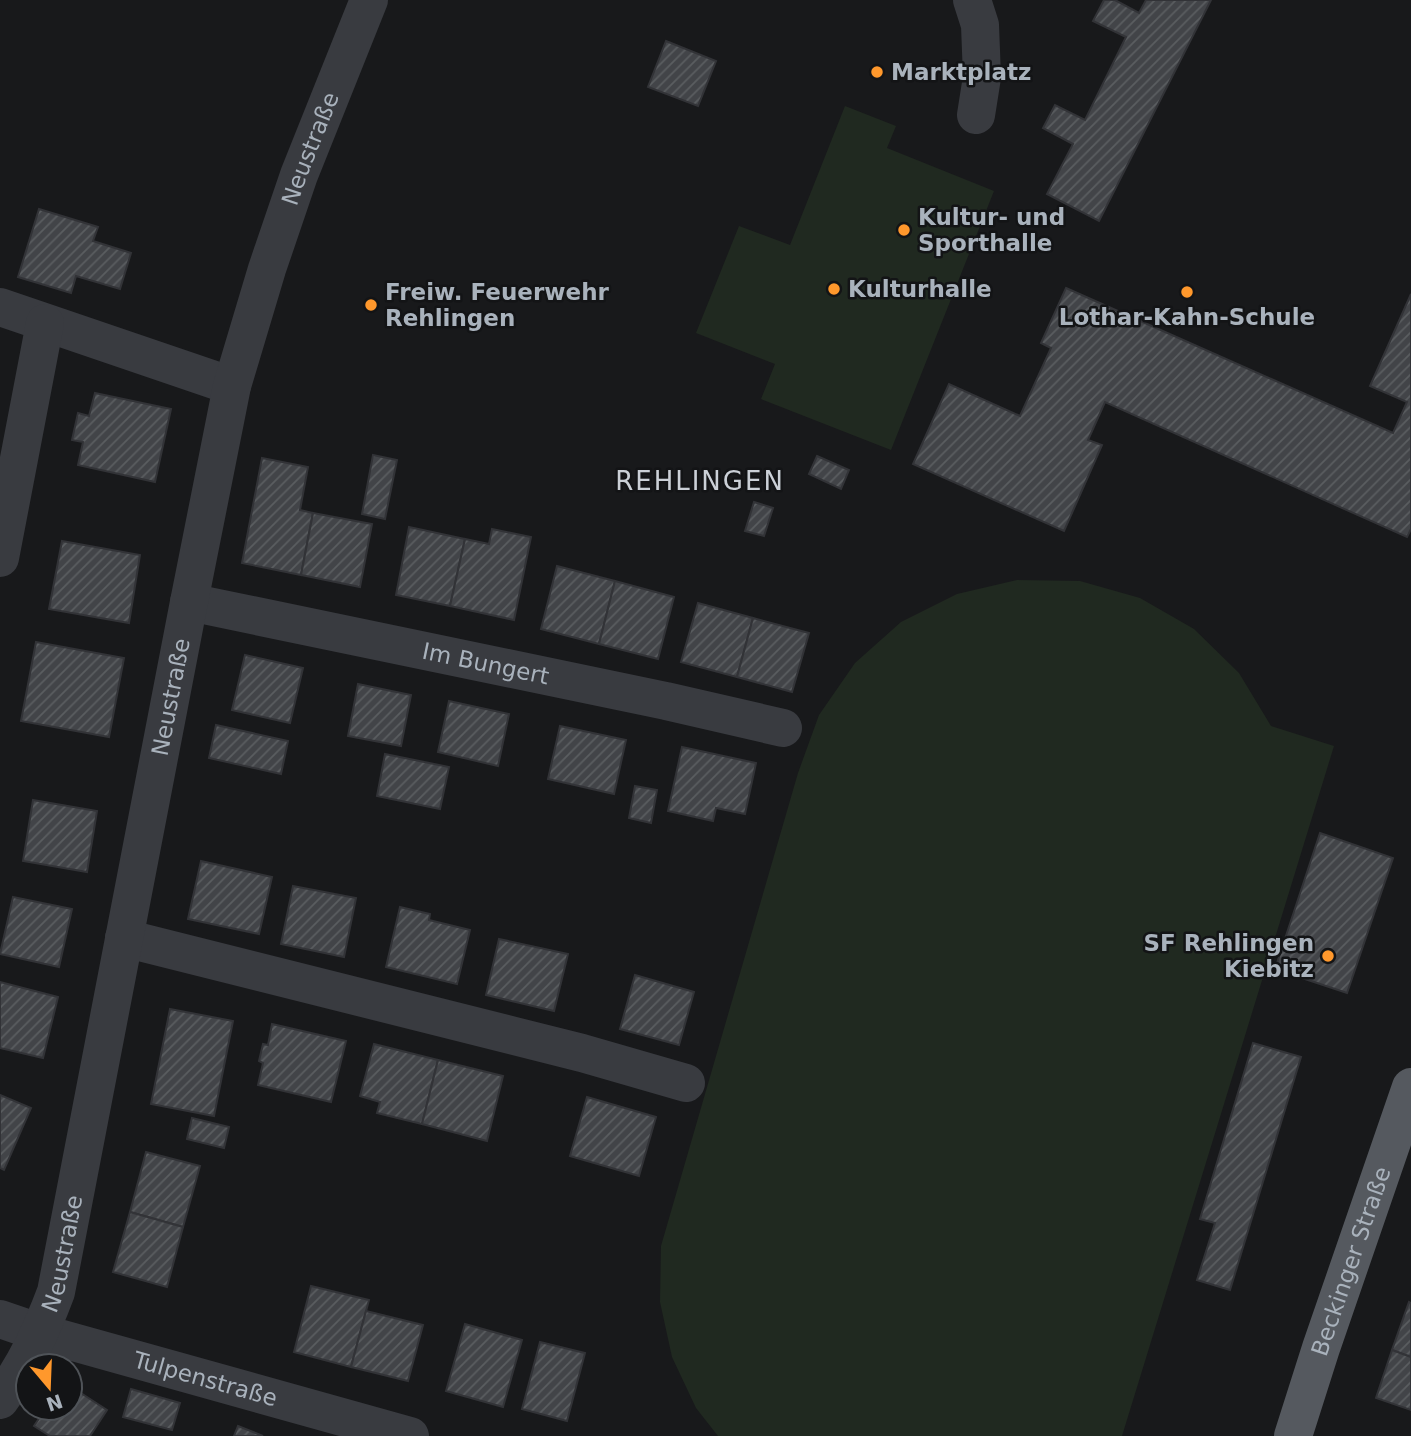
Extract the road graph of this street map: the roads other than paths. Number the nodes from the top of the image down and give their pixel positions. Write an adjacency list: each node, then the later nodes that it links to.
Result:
1 (369, 0): 6 (street, Neustraße)
2 (972, 0): 3 (street)
3 (976, 115)
4 (0, 307): 5 (street)
5 (46, 323): 6 (street); 7 (street)
6 (232, 386): 8 (street, Neustraße)
7 (0, 558)
8 (188, 602): 9 (street, Im Bungert); 10 (street, Neustraße)
9 (783, 728)
10 (124, 938): 11 (street); 14 (street, Neustraße)
11 (686, 1083)
12 (1411, 1087): 17 (main road, Beckinger Straße)
13 (0, 1319): 14 (street, Tulpenstraße)
14 (41, 1333): 15 (street, Neustraße); 16 (street, Tulpenstraße)
15 (0, 1401)
16 (410, 1436)
17 (1293, 1436)

